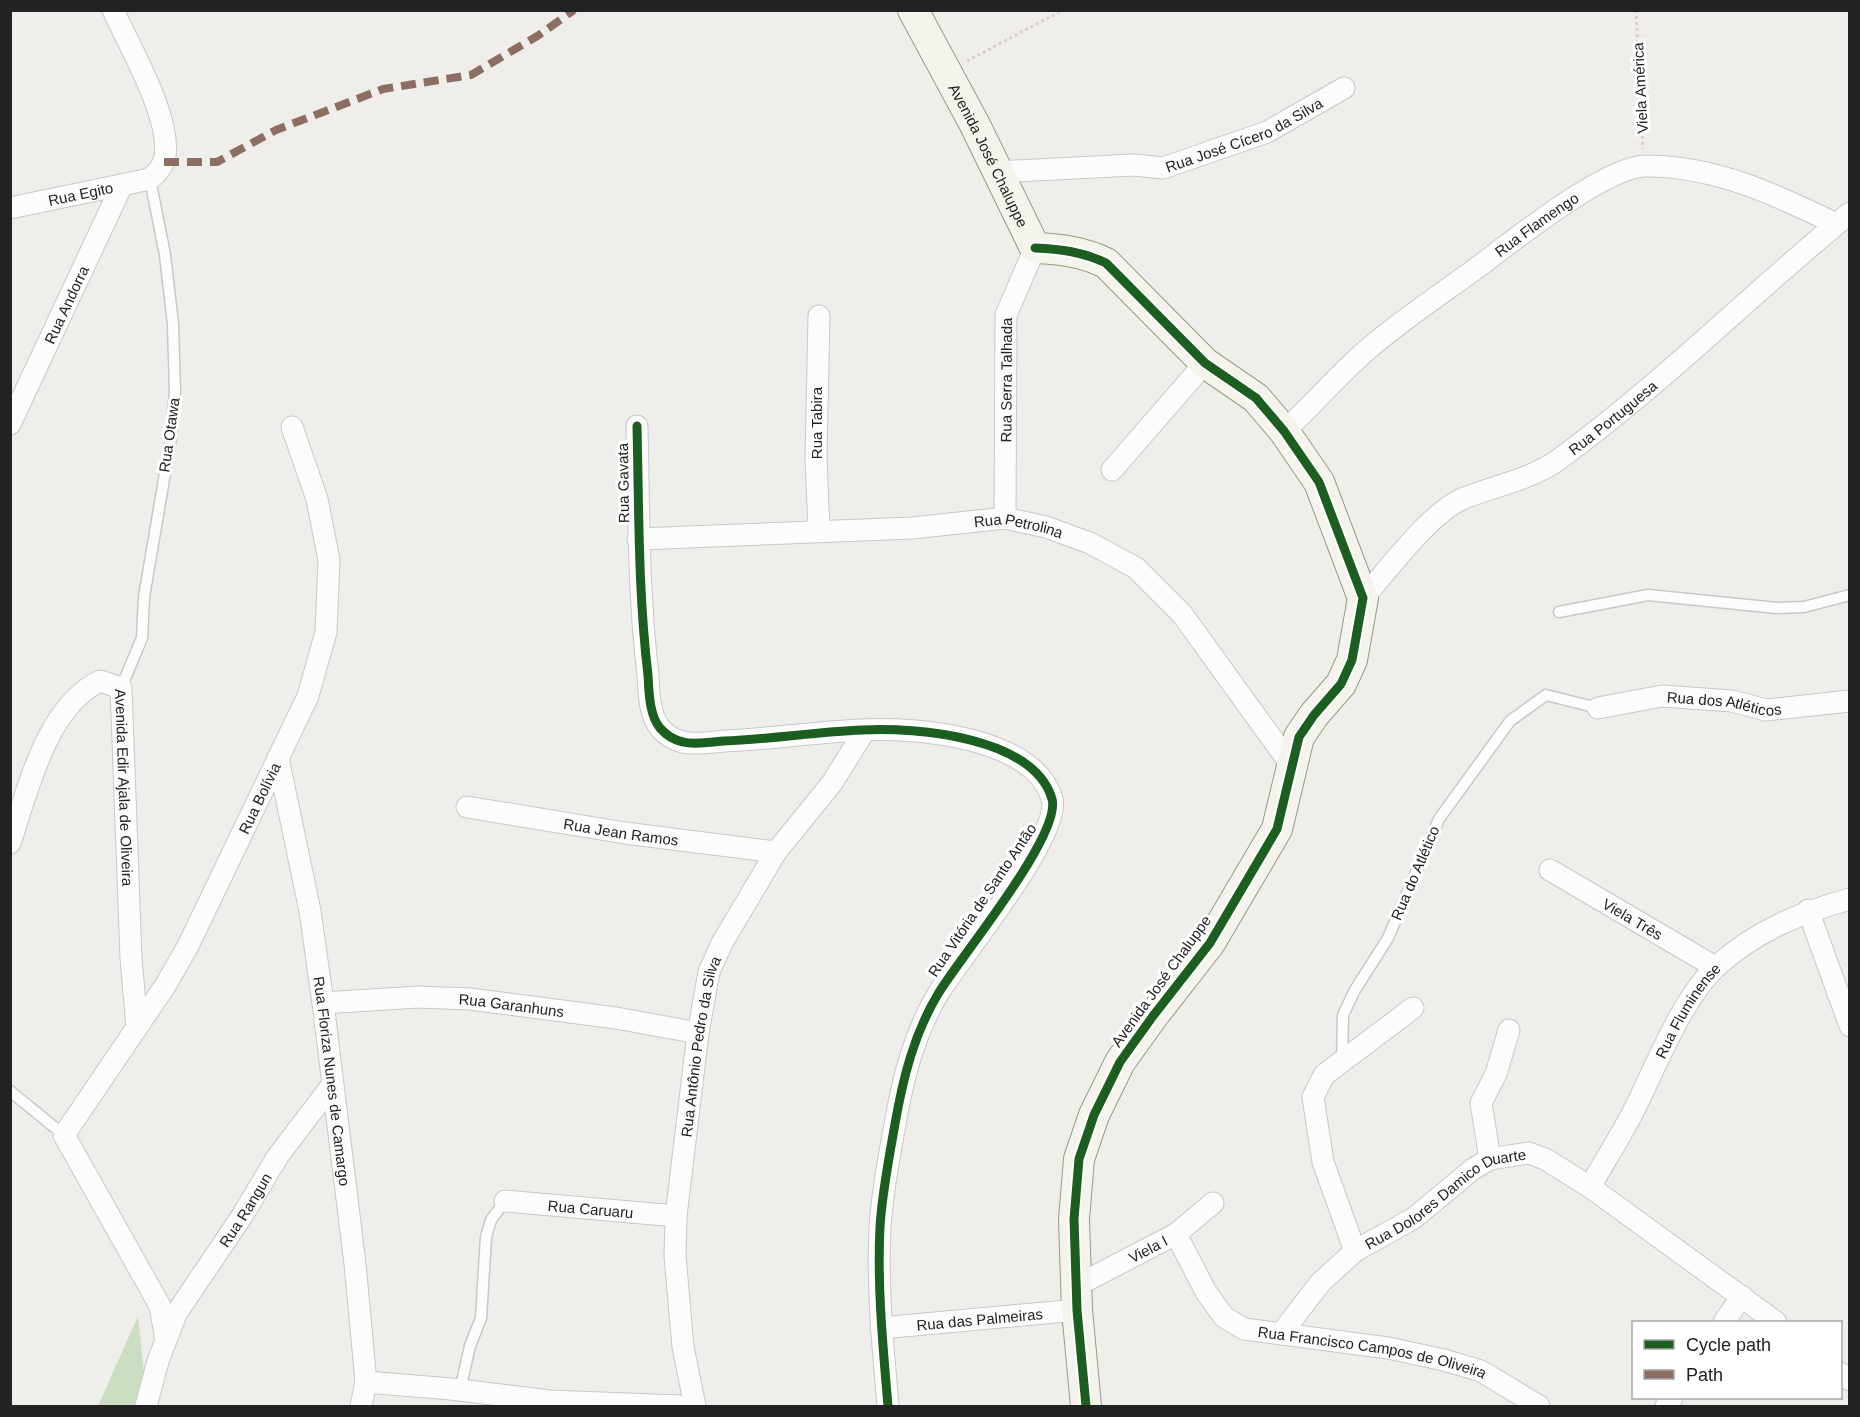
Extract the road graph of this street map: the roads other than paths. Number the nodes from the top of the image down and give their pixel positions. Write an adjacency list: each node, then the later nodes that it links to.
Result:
1 (113, 10): 5 (street)
2 (913, 10): 4 (street, Avenida José Chaluppe)
3 (1344, 88): 4 (street, Rua José Cícero da Silva)
4 (996, 172): 9 (street, Avenida José Chaluppe)
5 (150, 179): 6 (street, Rua Egito); 23 (lane, Rua Otawa)
6 (122, 185): 7 (street, Rua Egito); 12 (street, Rua Andorra)
7 (10, 208)
8 (1843, 219): 15 (street, Rua Flamengo); 21 (street, Rua Portuguesa)
9 (1035, 248): 11 (street); 17 (street, Rua Serra Talhada)
10 (819, 316): 18 (street, Rua Tabira)
11 (1204, 363): 15 (street); 16 (street)
12 (10, 424)
13 (637, 426): 19 (street, Rua Gavata)
14 (292, 427): 27 (street, Rua Bolívia)
15 (1284, 431): 21 (street)
16 (1112, 470)
17 (1005, 518): 18 (street, Rua Petrolina); 28 (street, Rua Petrolina)
18 (819, 531): 19 (street, Rua Petrolina)
19 (638, 540): 26 (street, Rua Vitória de Santo Antão)
20 (1850, 596): 22 (lane)
21 (1363, 598): 28 (street, Avenida José Chaluppe)
22 (1559, 612)
23 (121, 687): 30 (street, Avenida Edir Ajala de Oliveira); 39 (street, Avenida Edir Ajala de Oliveira)
24 (1850, 701): 25 (street, Rua dos Atléticos)
25 (1598, 708): 42 (lane, Rua do Atlético)
26 (865, 730): 31 (street, Rua Antônio Pedro da Silva); 57 (street, Rua Vitória de Santo Antão)
27 (278, 758): 36 (street, Rua Floriza Nunes de Camargo); 39 (street, Rua Bolívia)
28 (1294, 769): 54 (street, Avenida José Chaluppe)
29 (467, 807): 31 (street, Rua Jean Ramos)
30 (10, 843)
31 (776, 852): 41 (street, Rua Antônio Pedro da Silva)
32 (1550, 870): 35 (street, Viela Três)
33 (1850, 899): 34 (street, Rua Fluminense)
34 (1808, 910): 35 (street, Rua Fluminense); 38 (street)
35 (1715, 967): 47 (street, Rua Fluminense)
36 (323, 1003): 41 (street, Rua Garanhuns); 43 (street, Rua Floriza Nunes de Camargo)
37 (1413, 1008): 42 (street)
38 (1849, 1020)
39 (137, 1028): 45 (street, Rua Bolívia)
40 (1509, 1030): 46 (street)
41 (698, 1033): 50 (street, Rua Antônio Pedro da Silva)
42 (1342, 1061): 52 (street)
43 (332, 1085): 59 (street, Rua Rangun); 60 (street, Rua Floriza Nunes de Camargo)
44 (10, 1091): 45 (lane)
45 (64, 1135): 59 (street)
46 (1490, 1160): 47 (street, Rua Dolores Damico Duarte); 52 (street, Rua Dolores Damico Duarte)
47 (1590, 1187): 53 (street, Rua Dolores Damico Duarte)
48 (505, 1202): 50 (street, Rua Caruaru); 61 (lane)
49 (1213, 1203): 51 (street, Viela I)
50 (676, 1216): 66 (street, Rua Antônio Pedro da Silva)
51 (1176, 1234): 54 (street, Viela I); 58 (street, Rua Francisco Campos de Oliveira)
52 (1355, 1251): 58 (street, Rua Dolores Damico Duarte)
53 (1742, 1296): 55 (street); 56 (street, Rua Dolores Damico Duarte)
54 (1077, 1298): 57 (street, Rua das Palmeiras); 68 (street, Avenida José Chaluppe)
55 (1725, 1321)
56 (1773, 1321)
57 (881, 1328): 67 (street, Rua Vitória de Santo Antão)
58 (1281, 1334): 69 (street, Rua Francisco Campos de Oliveira)
59 (166, 1340): 63 (street)
60 (366, 1382): 61 (street); 64 (street, Rua Floriza Nunes de Camargo)
61 (460, 1390): 62 (street)
62 (550, 1404): 65 (street)
63 (146, 1407)
64 (361, 1407)
65 (680, 1407)
66 (695, 1407)
67 (888, 1407)
68 (1086, 1407)
69 (1539, 1407)

